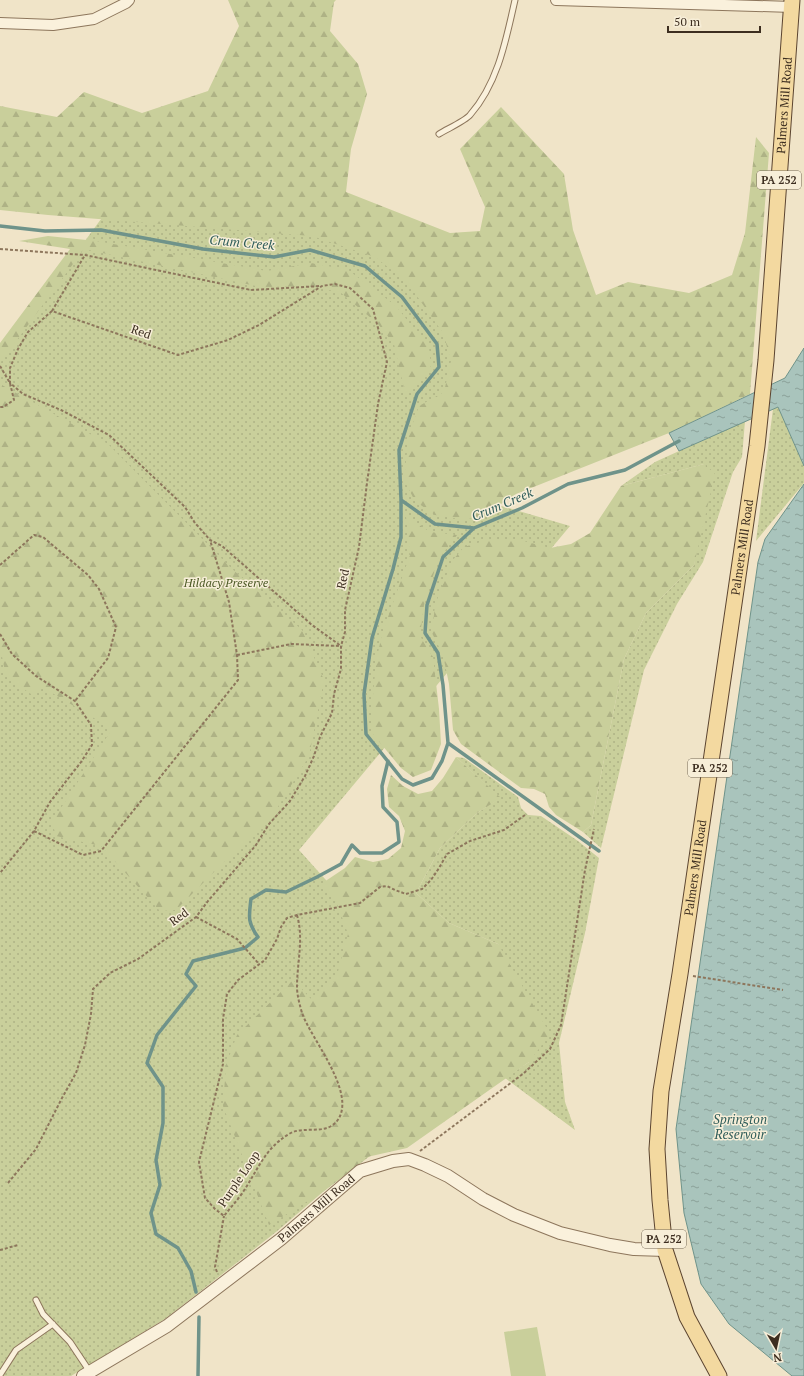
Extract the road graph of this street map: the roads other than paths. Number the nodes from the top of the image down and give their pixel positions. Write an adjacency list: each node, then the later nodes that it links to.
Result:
1 (129, 0): 5 (street)
2 (515, 0): 6 (lane)
3 (556, 0): 4 (street)
4 (792, 3): 7 (main road, Palmers Mill Road / PA 252)
5 (0, 23)
6 (439, 134)
7 (665, 1250): 10 (street, Palmers Mill Road); 12 (main road, PA 252)
8 (36, 1300): 9 (lane)
9 (53, 1324): 10 (lane); 11 (lane)
10 (87, 1374)
11 (0, 1375)
12 (719, 1376)

